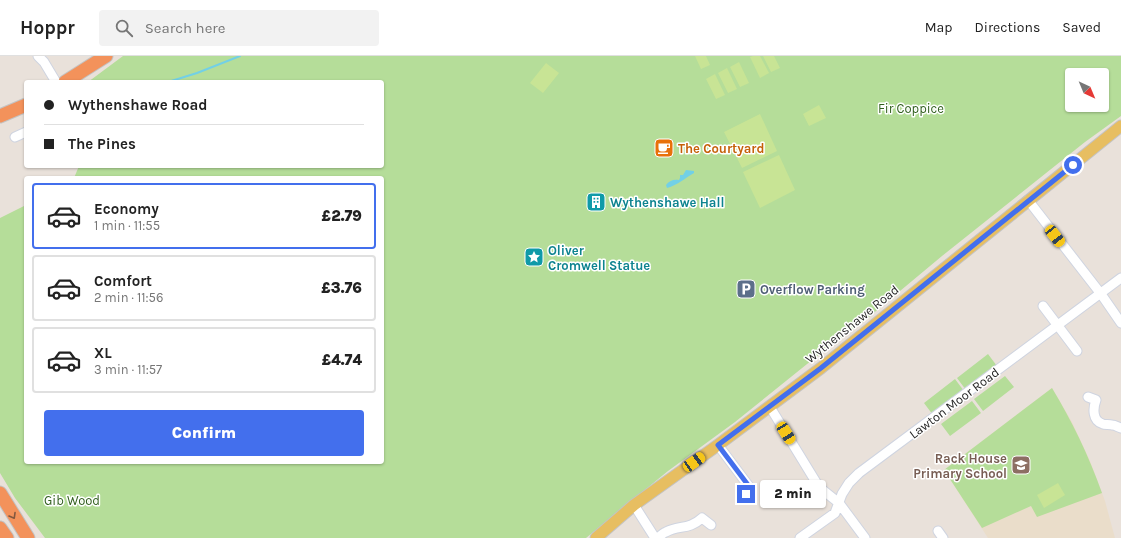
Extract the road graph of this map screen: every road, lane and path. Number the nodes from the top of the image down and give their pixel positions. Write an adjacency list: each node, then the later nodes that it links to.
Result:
1 (38, 56): 3 (street)
2 (106, 56): 4 (highway)
3 (55, 80)
4 (69, 80)
5 (24, 106): 6 (highway)
6 (0, 116)
7 (1121, 126): 10 (main road, Wythenshawe Road)
8 (24, 133): 9 (street)
9 (15, 137)
10 (1028, 200): 12 (street); 18 (main road, Wythenshawe Road)
11 (1121, 278): 12 (street, Lawton Moor Road)
12 (1101, 294): 14 (street); 15 (street, Lawton Moor Road)
13 (1044, 306): 15 (street)
14 (1121, 323)
15 (1057, 325): 16 (street); 23 (street, Lawton Moor Road)
16 (1077, 351)
17 (1088, 397): 19 (street)
18 (770, 406): 20 (main road, Wythenshawe Road); 23 (street)
19 (1121, 428)
20 (718, 445): 21 (street); 24 (main road, Wythenshawe Road)
21 (751, 490)
22 (0, 493): 28 (highway, one-way to 28)
23 (839, 503): 32 (street, Lawton Moor Road); 33 (street)
24 (634, 505): 29 (main road, Wythenshawe Road); 30 (street)
25 (711, 525): 31 (street)
26 (0, 528): 27 (highway)
27 (7, 538)
28 (28, 538)
29 (596, 538)
30 (655, 538)
31 (658, 538)
32 (800, 538)
33 (865, 538)

